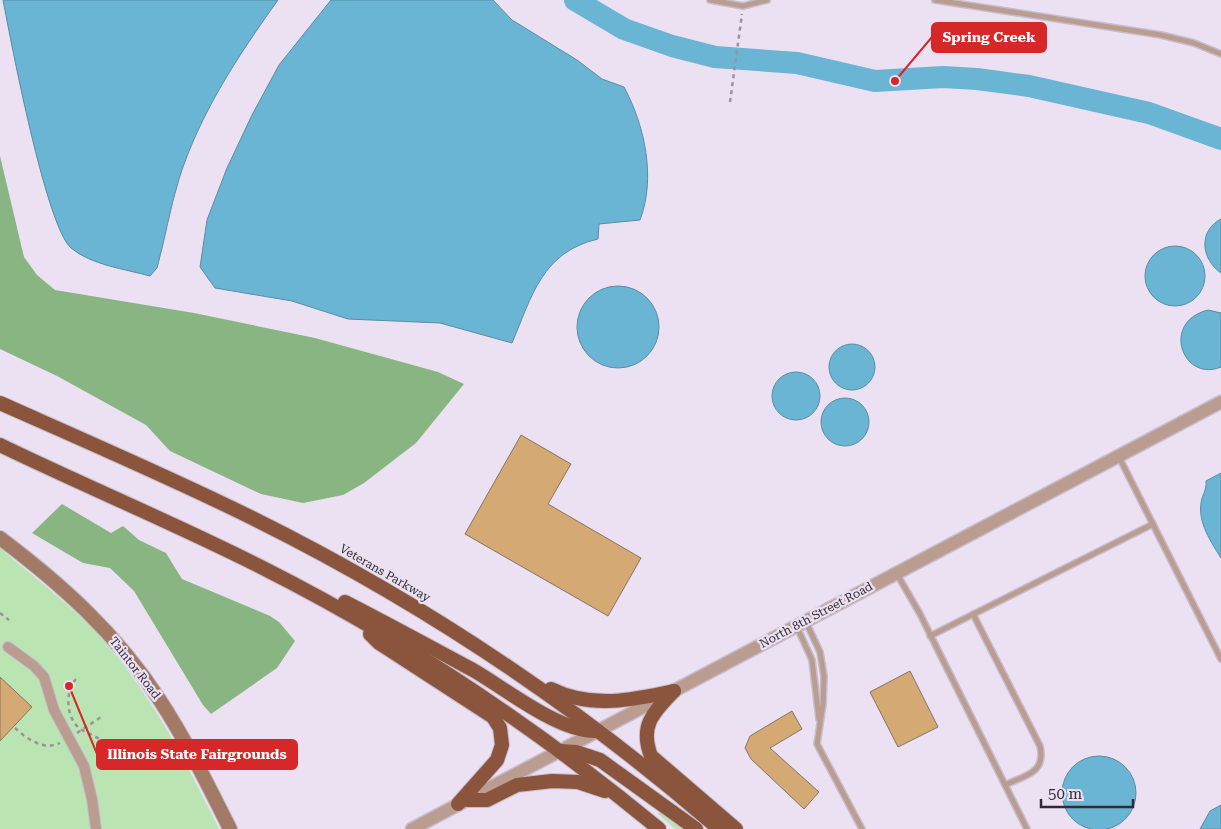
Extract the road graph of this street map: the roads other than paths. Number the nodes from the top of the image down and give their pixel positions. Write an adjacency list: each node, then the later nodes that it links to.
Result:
1 (710, 0): 2 (lane)
2 (767, 0)
3 (935, 0): 4 (lane)
4 (1221, 54)
5 (0, 402): 19 (highway, Veterans Parkway)
6 (1221, 402): 8 (street, North 8th Street Road)
7 (0, 445): 12 (highway)
8 (1119, 457): 9 (lane); 11 (street, North 8th Street Road)
9 (1153, 524): 13 (lane); 18 (lane)
10 (0, 538): 28 (main road, Taintor Road)
11 (896, 573): 15 (street, North 8th Street Road); 16 (lane)
12 (318, 597): 14 (highway); 22 (highway)
13 (973, 614): 16 (lane); 24 (lane)
14 (354, 617): 23 (highway); 26 (highway)
15 (801, 624): 20 (street, North 8th Street Road); 21 (lane); 21 (lane)
16 (930, 636): 24 (lane)
17 (8, 646): 27 (street)
18 (1221, 660)
19 (510, 669): 20 (highway); 22 (highway, Veterans Parkway)
20 (674, 691): 22 (street, North 8th Street Road); 33 (highway)
21 (820, 722): 34 (lane)
22 (598, 731): 23 (street, North 8th Street Road); 32 (highway, Veterans Parkway)
23 (559, 751): 25 (highway); 26 (street, North 8th Street Road); 31 (highway)
24 (1005, 785): 35 (lane)
25 (620, 797): 26 (highway); 30 (highway)
26 (462, 802): 29 (street, North 8th Street Road)
27 (96, 829)
28 (230, 829)
29 (412, 829)
30 (659, 829)
31 (696, 829)
32 (719, 829)
33 (736, 829)
34 (862, 829)
35 (1027, 829)

